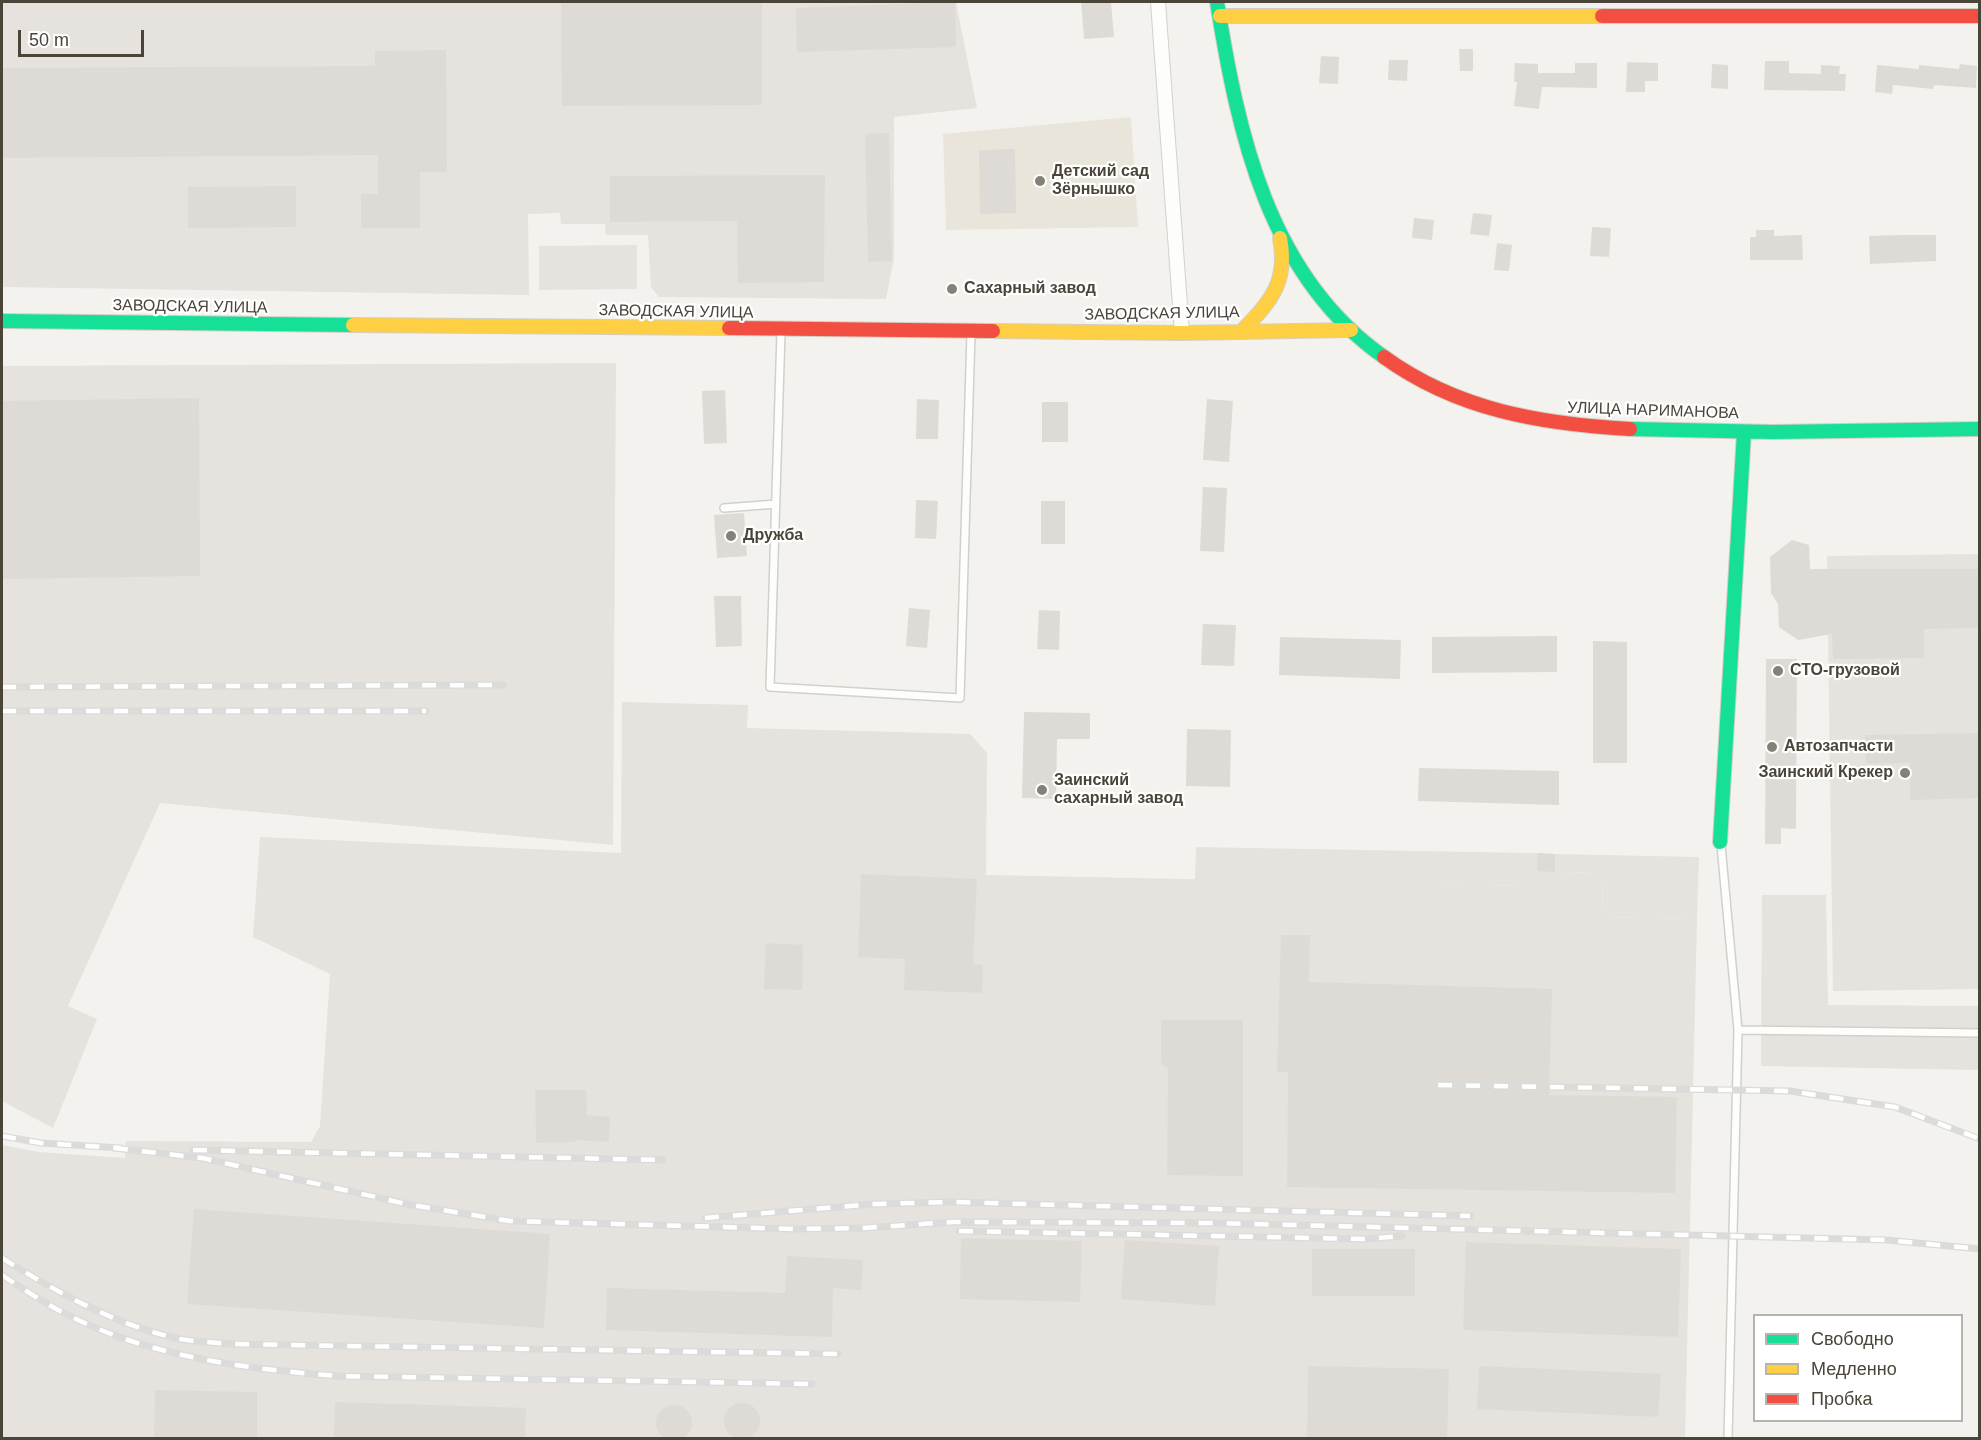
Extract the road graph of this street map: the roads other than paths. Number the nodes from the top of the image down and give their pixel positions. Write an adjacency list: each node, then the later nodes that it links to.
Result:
1 (1158, 2): 11 (street)
2 (1217, 2): 3 (main road)
3 (1220, 16): 4 (main road); 5 (main road)
4 (1980, 16)
5 (1278, 232): 8 (main road); 9 (main road, УЛИЦА НАРИМАНОВА)
6 (2, 321): 7 (main road, ЗАВОДСКАЯ УЛИЦА)
7 (781, 329): 10 (main road, ЗАВОДСКАЯ УЛИЦА); 14 (lane)
8 (1243, 330): 9 (main road, ЗАВОДСКАЯ УЛИЦА); 11 (main road, ЗАВОДСКАЯ УЛИЦА)
9 (1351, 330): 13 (main road, УЛИЦА НАРИМАНОВА)
10 (971, 331): 11 (main road, ЗАВОДСКАЯ УЛИЦА); 14 (lane)
11 (1182, 333)
12 (1980, 429): 13 (main road, УЛИЦА НАРИМАНОВА)
13 (1744, 432): 16 (main road)
14 (776, 504): 15 (lane)
15 (724, 508)
16 (1720, 842): 17 (lane)
17 (1738, 1030): 18 (lane); 19 (lane)
18 (1980, 1033)
19 (1728, 1438)

